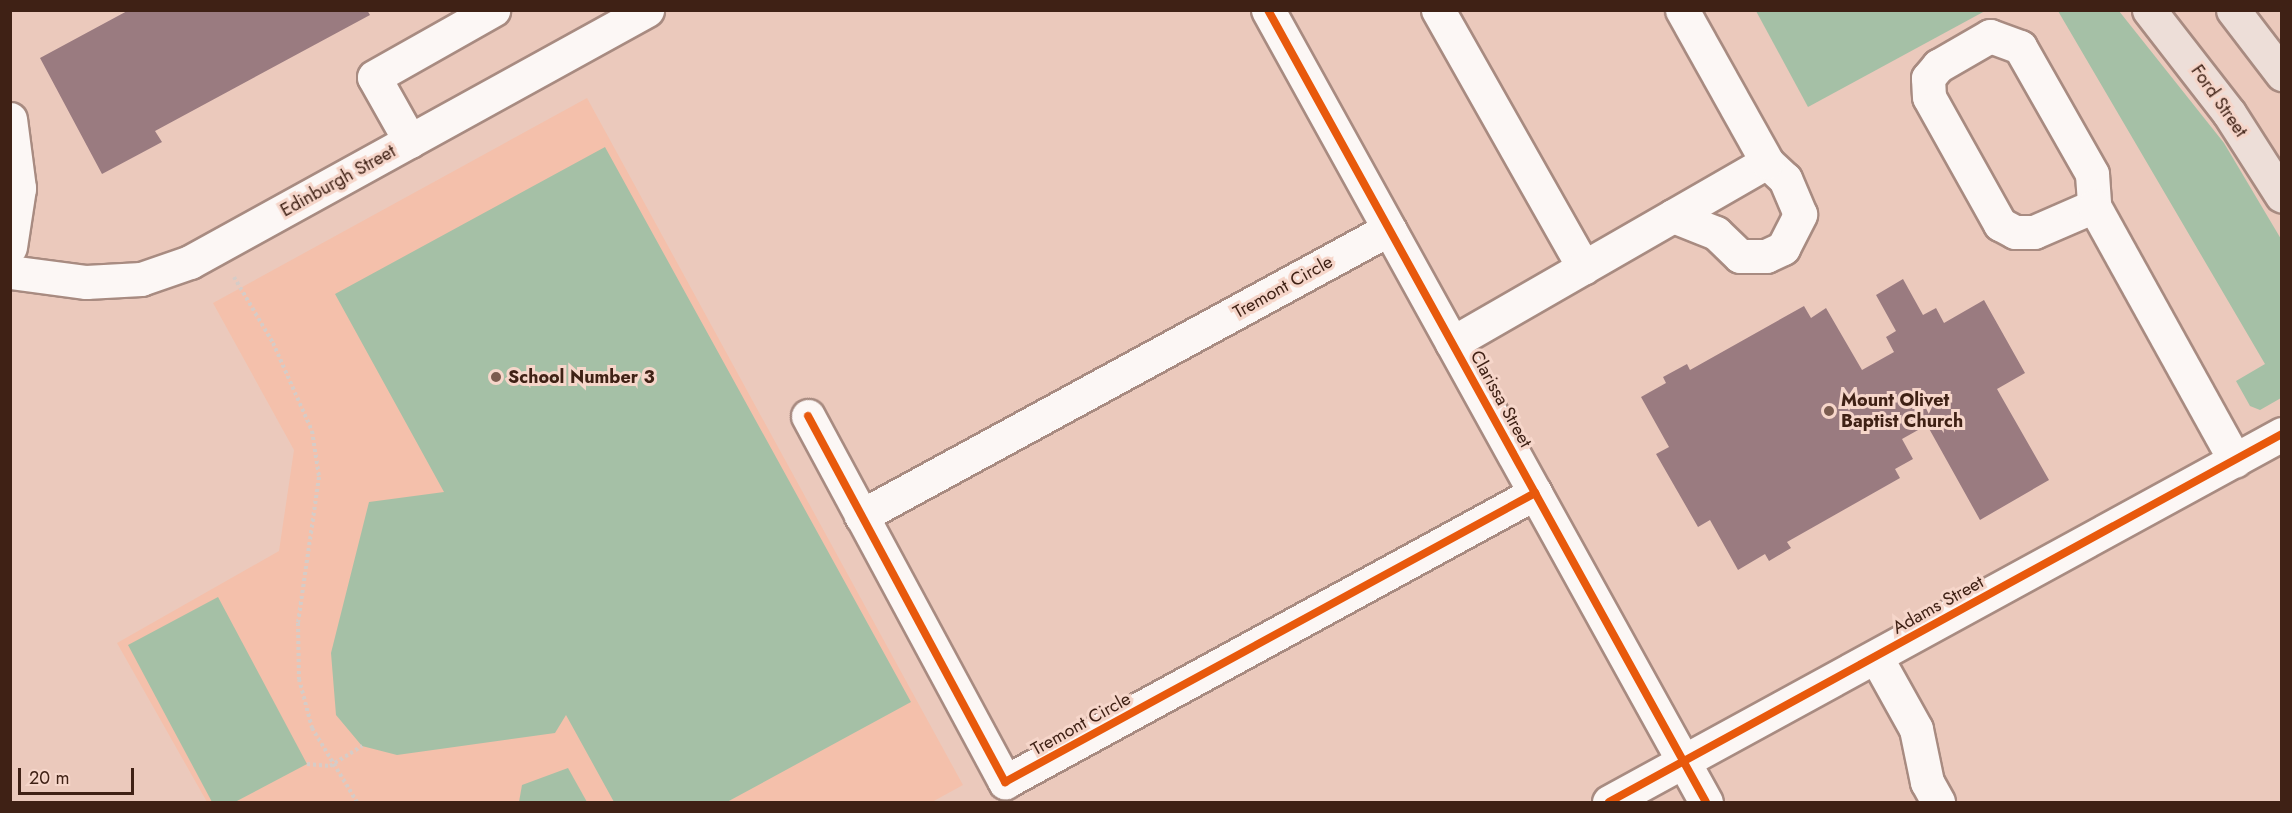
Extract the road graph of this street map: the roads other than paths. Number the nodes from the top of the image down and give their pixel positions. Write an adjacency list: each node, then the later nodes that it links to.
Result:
1 (493, 10): 10 (street)
2 (647, 10): 10 (street, Edinburgh Street)
3 (1269, 10): 15 (street, Clarissa Street)
4 (1438, 10): 17 (street)
5 (1682, 10): 11 (street)
6 (2149, 10): 12 (main road, Ford Street)
7 (2233, 10): 8 (main road)
8 (2282, 74)
9 (10, 119): 16 (street)
10 (410, 141): 18 (street, Edinburgh Street)
11 (1767, 162): 14 (street); 14 (street)
12 (2282, 196)
13 (2094, 206): 13 (street); 22 (street)
14 (1673, 216): 17 (street)
15 (1389, 229): 19 (street, Clarissa Street); 24 (street, Tremont Circle)
16 (10, 248)
17 (1584, 268): 19 (street)
18 (10, 272)
19 (1452, 343): 23 (street, Clarissa Street)
20 (808, 416): 24 (street, Tremont Circle)
21 (2282, 434): 22 (street, Adams Street)
22 (2235, 460): 25 (street, Adams Street)
23 (1535, 493): 24 (street, Tremont Circle); 26 (street, Clarissa Street)
24 (861, 516)
25 (1876, 657): 26 (street, Adams Street); 29 (street)
26 (1684, 762): 27 (street, Adams Street); 28 (street, Clarissa Street)
27 (1609, 802)
28 (1707, 802)
29 (1938, 802)

